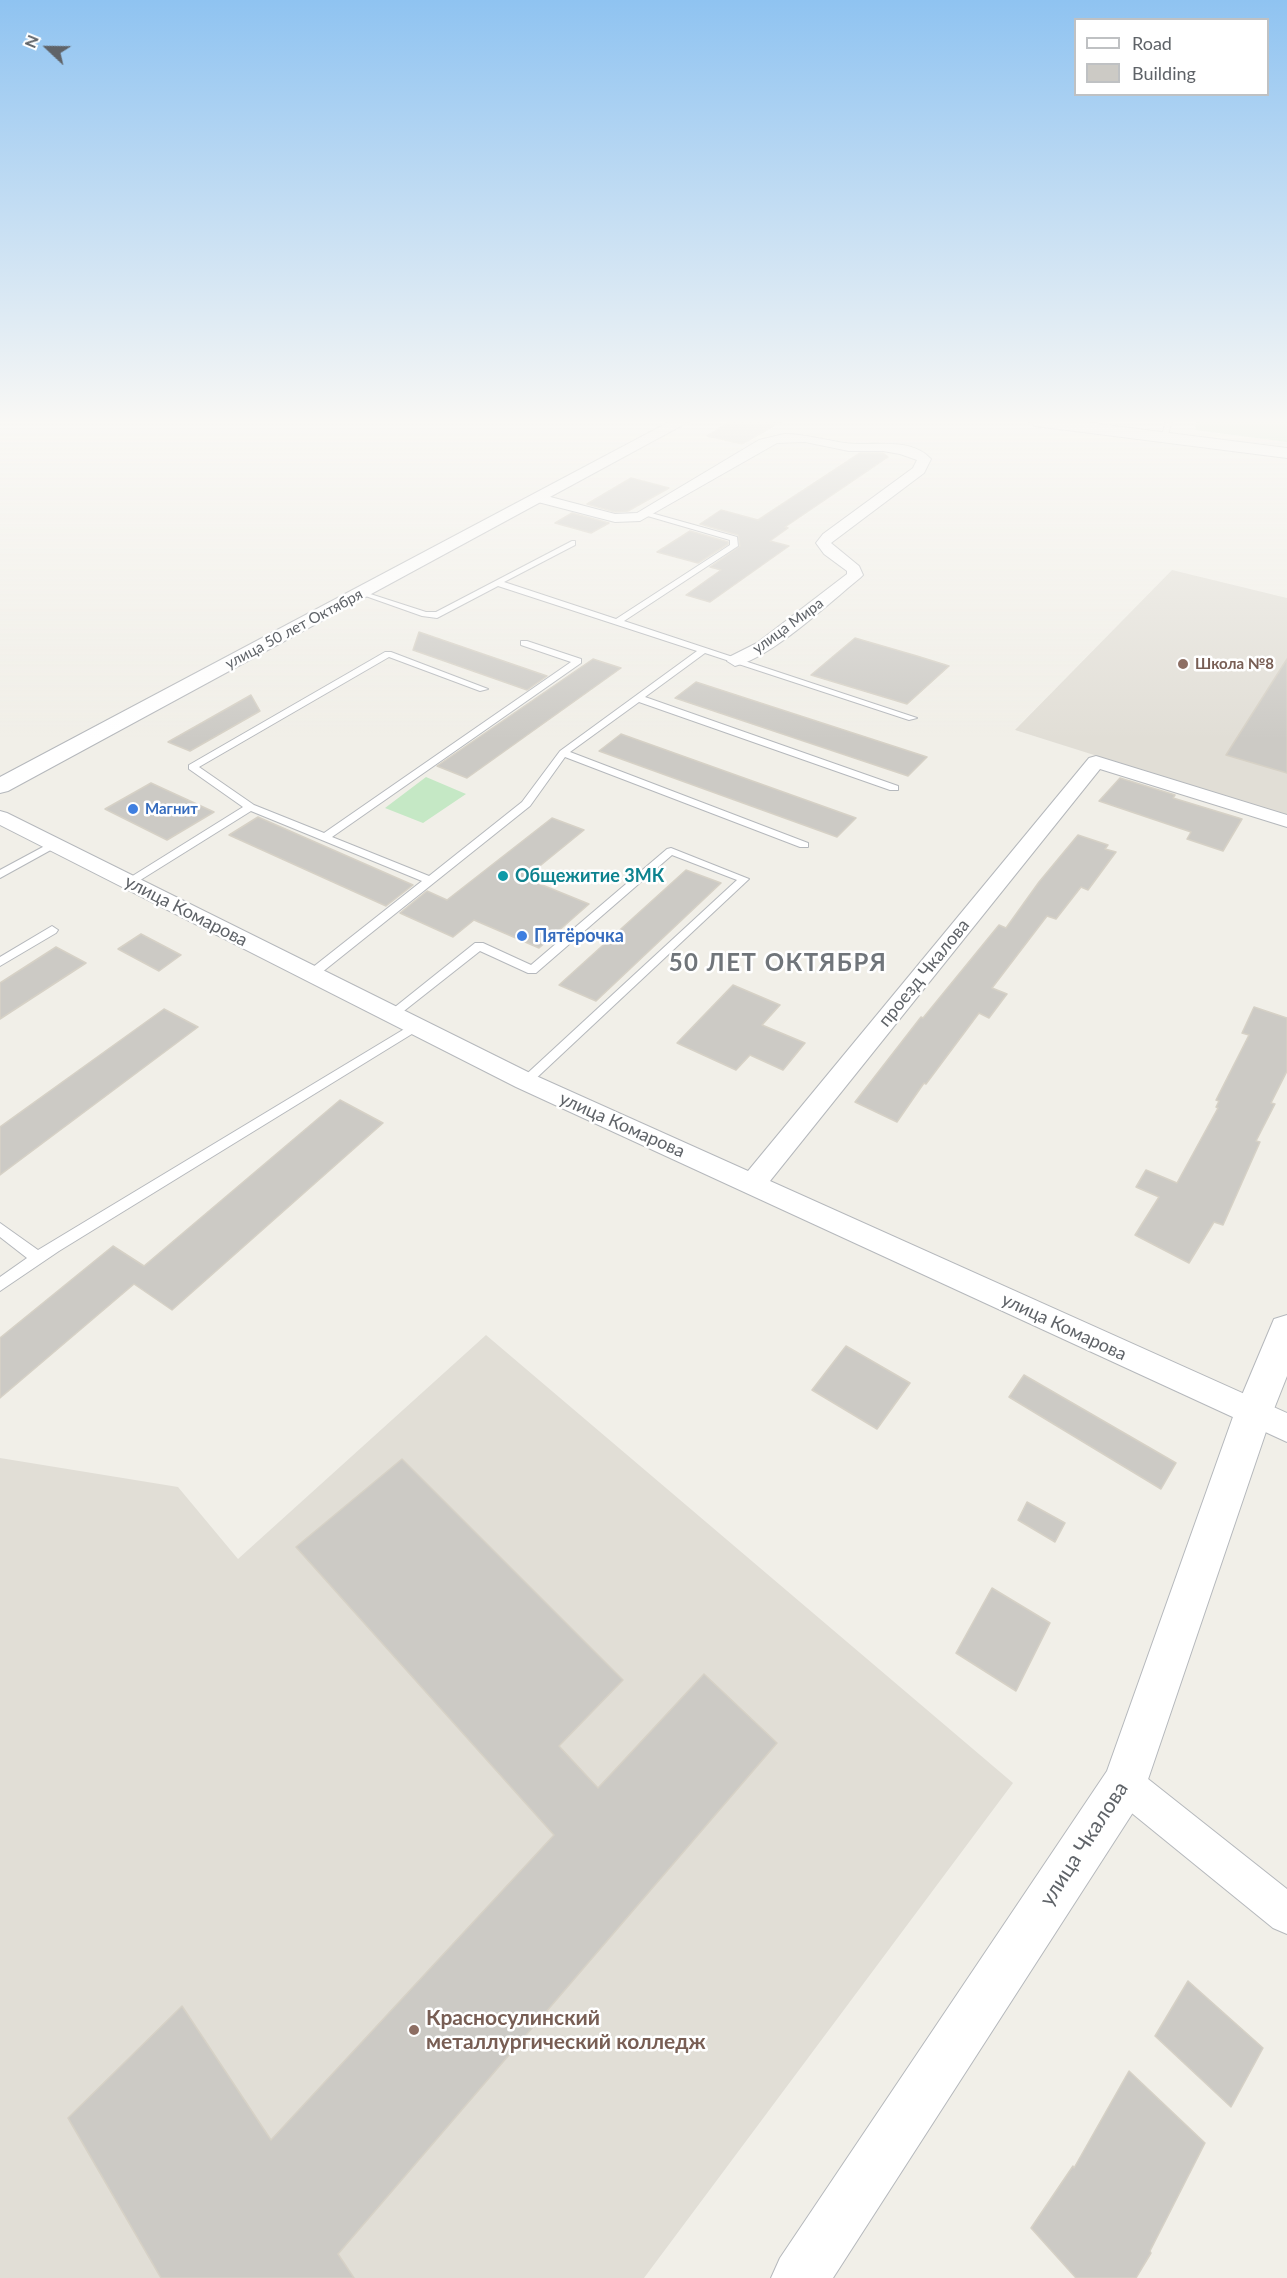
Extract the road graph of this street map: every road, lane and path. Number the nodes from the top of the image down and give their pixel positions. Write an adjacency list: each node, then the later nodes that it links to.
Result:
1 (484, 527): 6 (street, улица 50 лет Октября)
2 (700, 527): 7 (lane)
3 (844, 527): 10 (street, улица Мира)
4 (572, 543): 5 (lane)
5 (498, 583): 6 (lane); 7 (lane)
6 (361, 593): 15 (street, улица 50 лет Октября)
7 (617, 622): 9 (lane)
8 (524, 643): 20 (lane)
9 (702, 651): 10 (lane); 12 (lane)
10 (735, 661): 13 (lane)
11 (483, 689): 17 (lane)
12 (638, 698): 14 (lane); 16 (lane)
13 (912, 718)
14 (563, 753): 22 (lane); 24 (lane)
15 (0, 786)
16 (894, 788)
17 (250, 807): 20 (lane); 25 (lane)
18 (0, 817): 21 (street, улица Комарова)
19 (1287, 821): 32 (street, проезд Чкалова)
20 (325, 837): 24 (lane)
21 (54, 844): 23 (lane); 25 (street, улица Комарова)
22 (804, 845)
23 (0, 875)
24 (430, 880): 28 (lane)
25 (130, 882): 28 (street, улица Комарова)
26 (52, 930): 27 (lane)
27 (0, 962)
28 (312, 974): 29 (street, улица Комарова)
29 (392, 1015): 30 (street, улица Комарова); 31 (lane)
30 (416, 1026): 31 (street, улица Комарова); 34 (lane)
31 (525, 1082): 32 (street, улица Комарова)
32 (753, 1184): 37 (street, улица Комарова)
33 (0, 1229): 34 (lane)
34 (38, 1258): 35 (lane)
35 (0, 1285)
36 (1287, 1330): 37 (street, улица Чкалова)
37 (1270, 1421): 38 (street, улица Чкалова)
38 (1125, 1784): 39 (street); 40 (street, улица Чкалова)
39 (1287, 1914)
40 (800, 2278)

